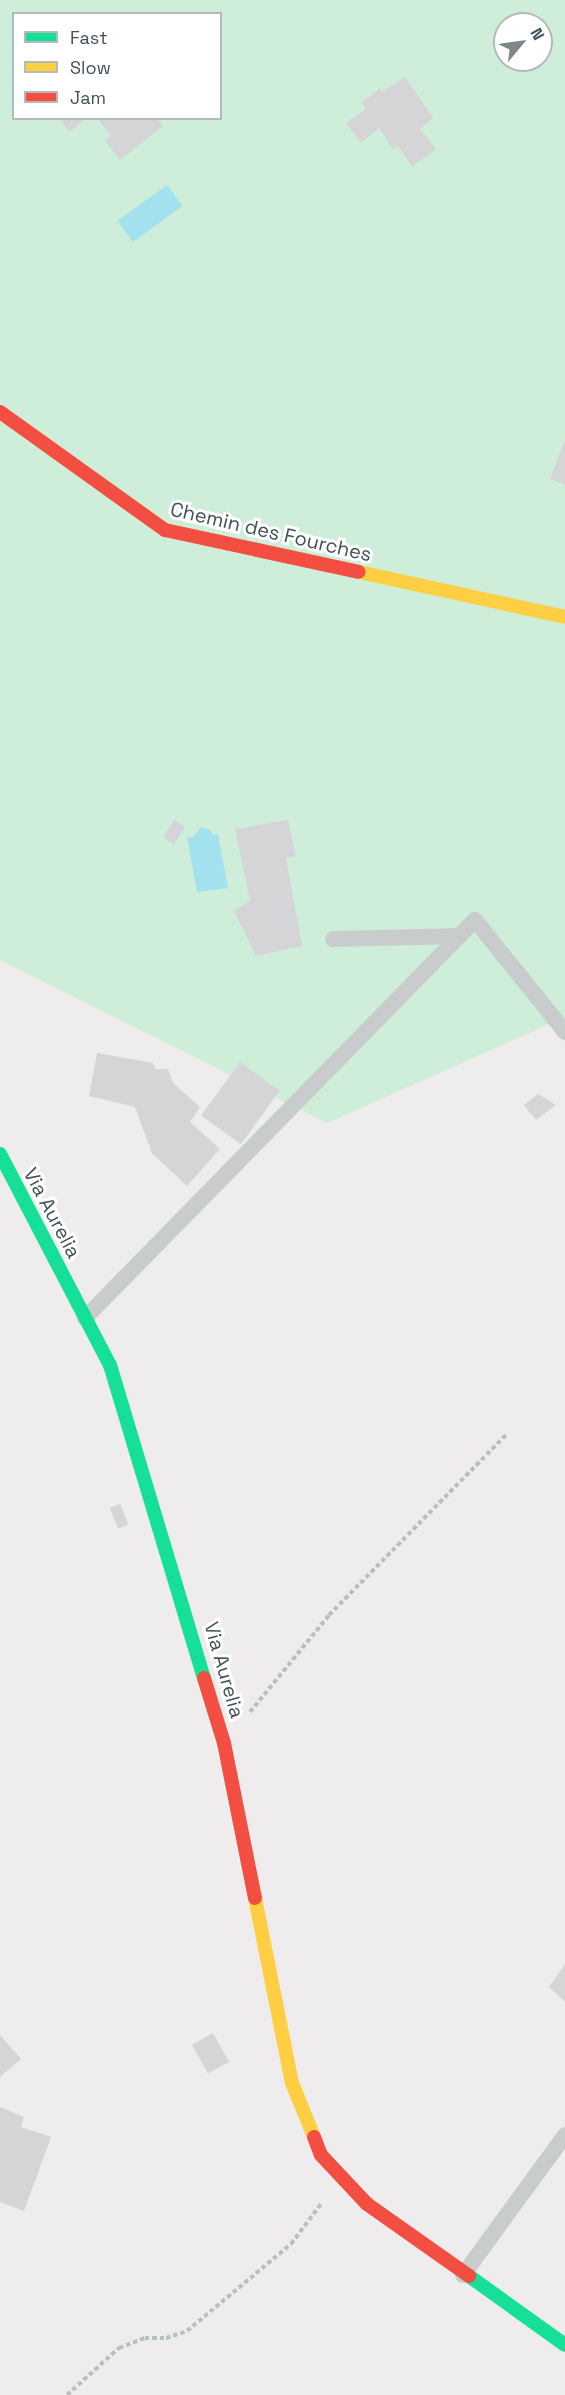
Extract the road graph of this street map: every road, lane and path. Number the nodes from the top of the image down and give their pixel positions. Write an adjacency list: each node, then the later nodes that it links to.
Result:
1 (0, 412): 2 (street, Chemin des Fourches)
2 (565, 617)
3 (460, 936): 4 (lane); 5 (lane); 7 (lane)
4 (333, 939)
5 (565, 1032)
6 (0, 1154): 7 (street, Via Aurelia)
7 (85, 1318): 9 (street, Via Aurelia)
8 (507, 1433): 9 (path)
9 (224, 1743): 11 (street, Via Aurelia)
10 (565, 2135): 12 (lane)
11 (339, 2174): 12 (street, Via Aurelia); 14 (path)
12 (463, 2275): 13 (street, Via Aurelia)
13 (565, 2345)
14 (67, 2395)

